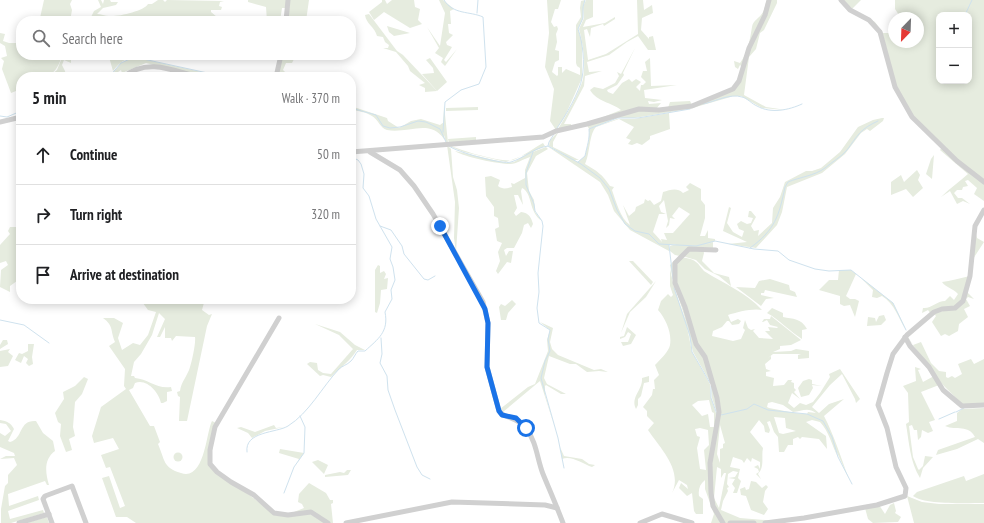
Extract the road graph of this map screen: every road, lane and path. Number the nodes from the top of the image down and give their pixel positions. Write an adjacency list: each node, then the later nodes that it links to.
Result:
1 (288, 0): 4 (street)
2 (769, 0): 12 (street)
3 (840, 0): 13 (street)
4 (286, 16)
5 (280, 60): 8 (street)
6 (132, 72): 7 (street)
7 (177, 72)
8 (277, 72)
9 (16, 118): 10 (street)
10 (0, 122)
11 (356, 152): 12 (street)
12 (369, 152): 19 (street)
13 (984, 182)
14 (984, 210): 17 (street)
15 (716, 250): 29 (street)
16 (279, 318): 24 (street)
17 (905, 337): 18 (street); 32 (street)
18 (984, 405)
19 (557, 508): 25 (street); 26 (street)
20 (49, 514): 21 (street); 22 (street); 23 (street)
21 (19, 523)
22 (52, 523)
23 (86, 523)
24 (328, 523)
25 (346, 523)
26 (563, 523)
27 (640, 523): 28 (street)
28 (692, 523)
29 (723, 523)
30 (730, 523): 31 (street)
31 (754, 523)
32 (765, 523)

